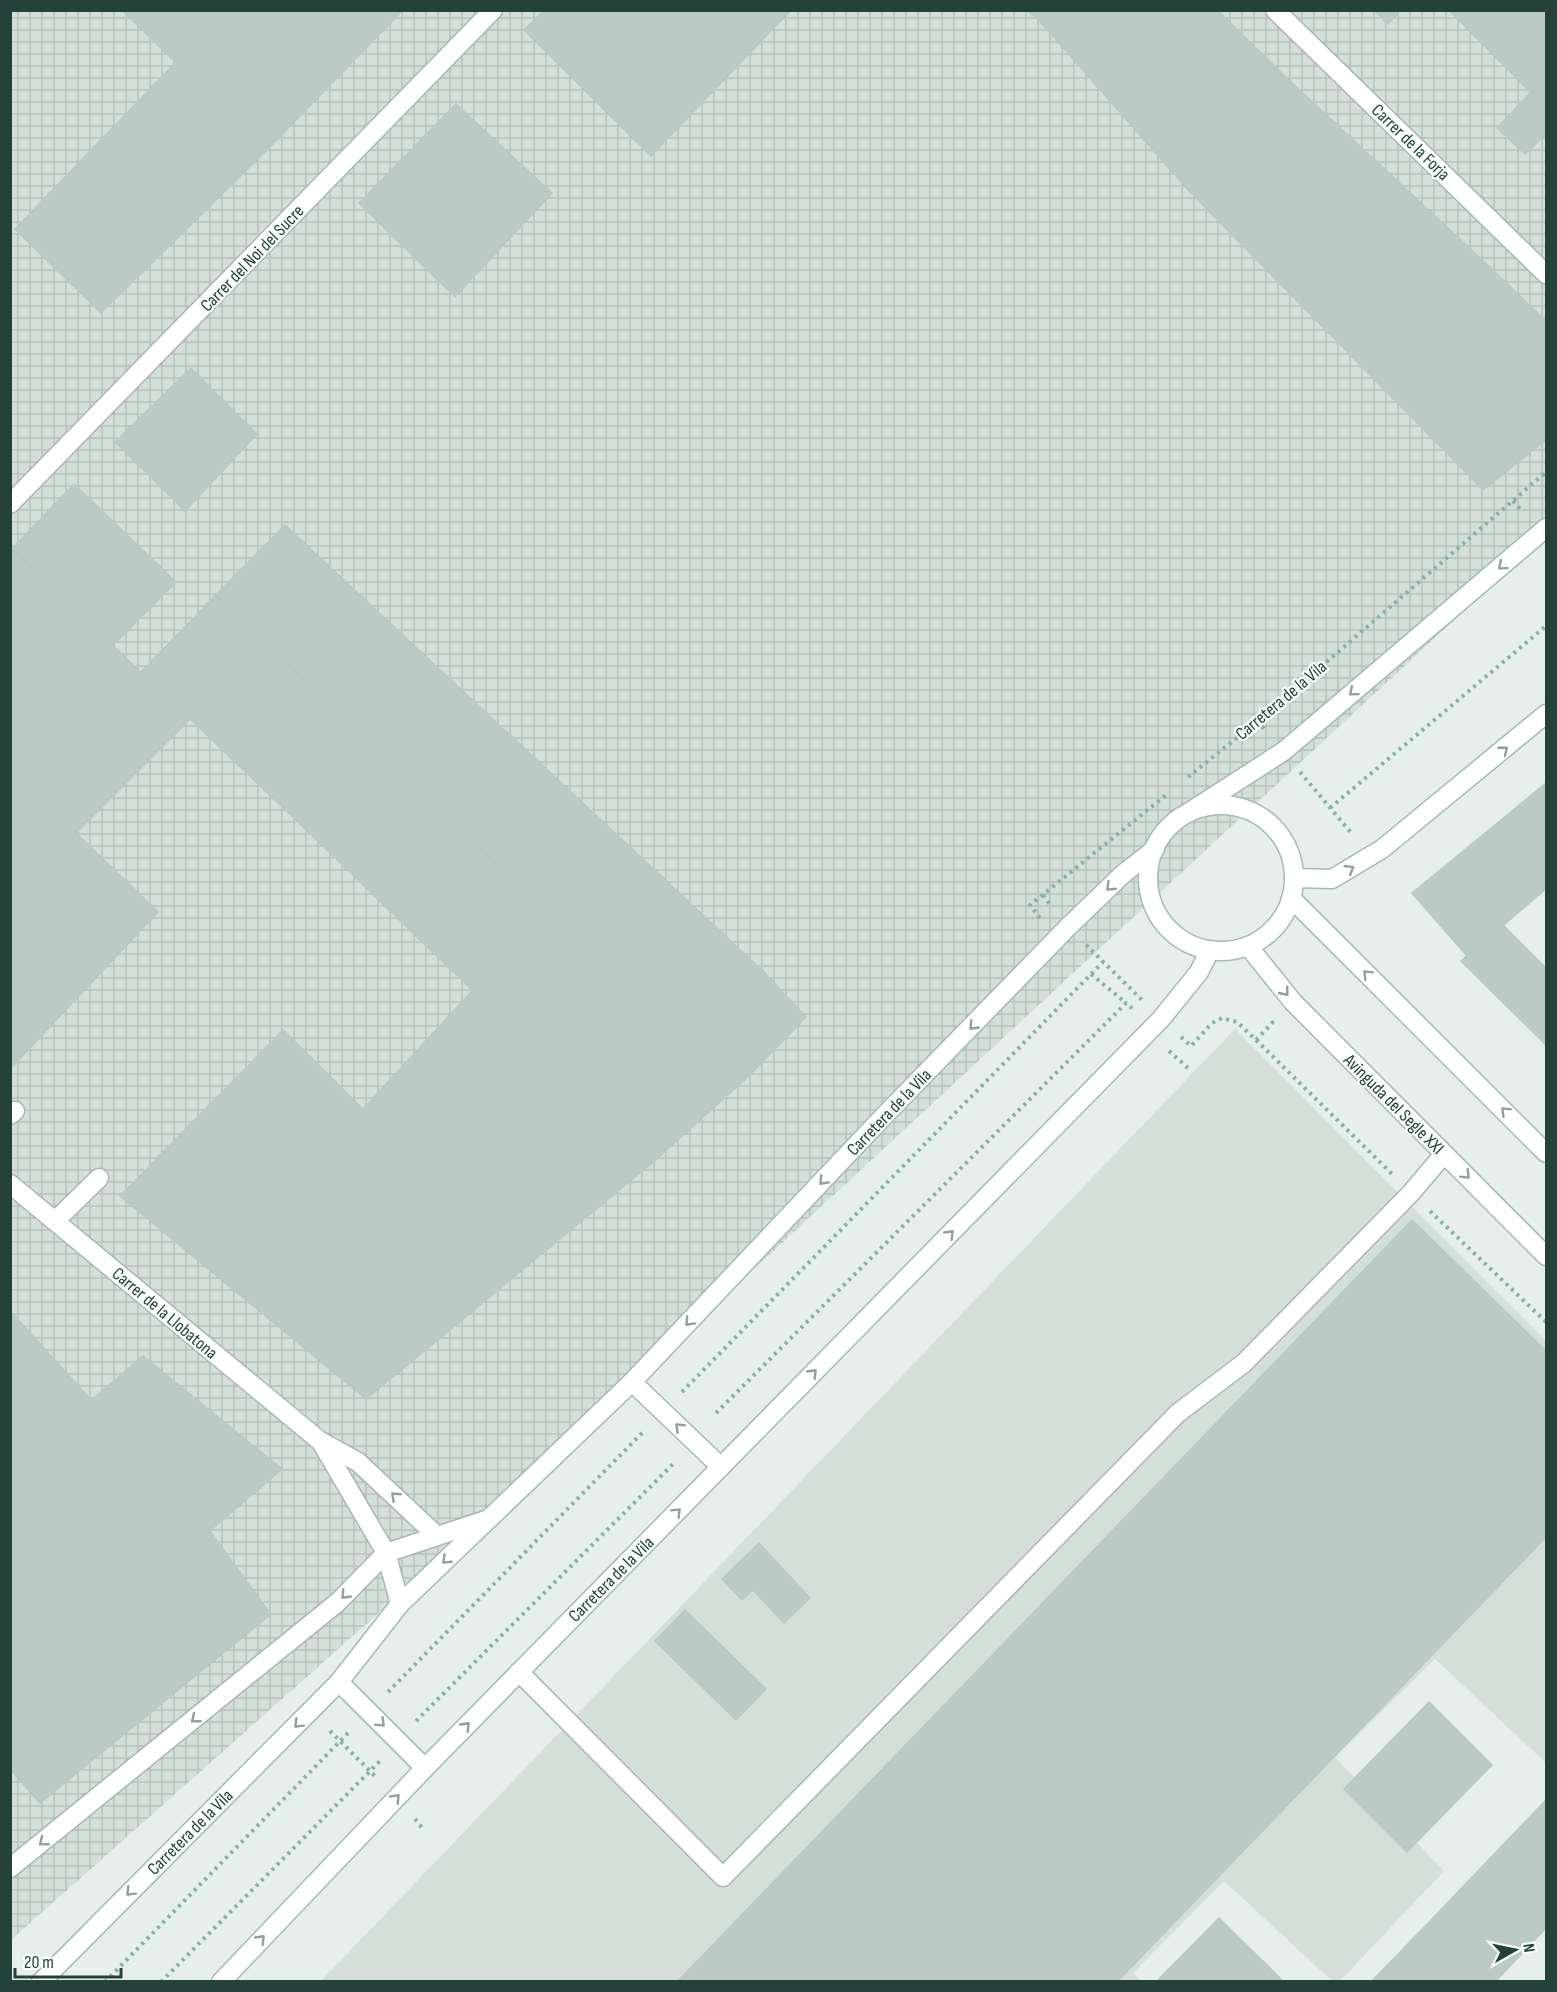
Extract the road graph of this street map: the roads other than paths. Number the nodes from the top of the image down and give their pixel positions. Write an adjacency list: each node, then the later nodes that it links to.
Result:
1 (493, 10): 4 (street, Carrer del Noi del Sucre)
2 (1275, 10): 3 (street, Carrer de la Forja)
3 (1546, 274)
4 (10, 504)
5 (1546, 528): 7 (street, Carretera de la Vila, one-way to 7)
6 (1546, 714): 9 (street, one-way to 6)
7 (1188, 813): 8 (street); 9 (street)
8 (1155, 849): 12 (street); 19 (street, Carretera de la Vila, one-way to 19)
9 (1294, 878): 10 (street)
10 (1291, 898): 11 (street); 13 (street, one-way to 10)
11 (1248, 946): 12 (street); 14 (street, Avinguda del Segle XXI, one-way to 14)
12 (1210, 950): 21 (street, Carretera de la Vila, one-way to 12)
13 (1546, 1153)
14 (1444, 1154): 18 (street, Avinguda del Segle XXI, one-way to 18); 26 (street)
15 (99, 1178): 17 (street)
16 (10, 1184): 17 (street, Carrer de la Llobatona)
17 (55, 1221): 20 (street, Carrer de la Llobatona)
18 (1546, 1256)
19 (632, 1382): 21 (street, one-way to 19); 22 (street, Carretera de la Vila)
20 (320, 1441): 23 (street, Carrer de la Llobatona, one-way to 20); 24 (street, Carrer de la Llobatona)
21 (721, 1467): 26 (street, Carretera de la Vila, one-way to 21)
22 (489, 1519): 23 (street); 25 (street, Carretera de la Vila, one-way to 25)
23 (437, 1536): 24 (street)
24 (386, 1553): 25 (street, Carrer de la Llobatona); 29 (street, one-way to 29)
25 (400, 1604): 27 (street, Carretera de la Vila)
26 (519, 1672): 28 (street, Carretera de la Vila, one-way to 26)
27 (339, 1682): 28 (street, one-way to 28); 30 (street, Carretera de la Vila, one-way to 30)
28 (425, 1768): 31 (street, Carretera de la Vila, one-way to 28)
29 (10, 1868)
30 (41, 1982)
31 (221, 1982)

